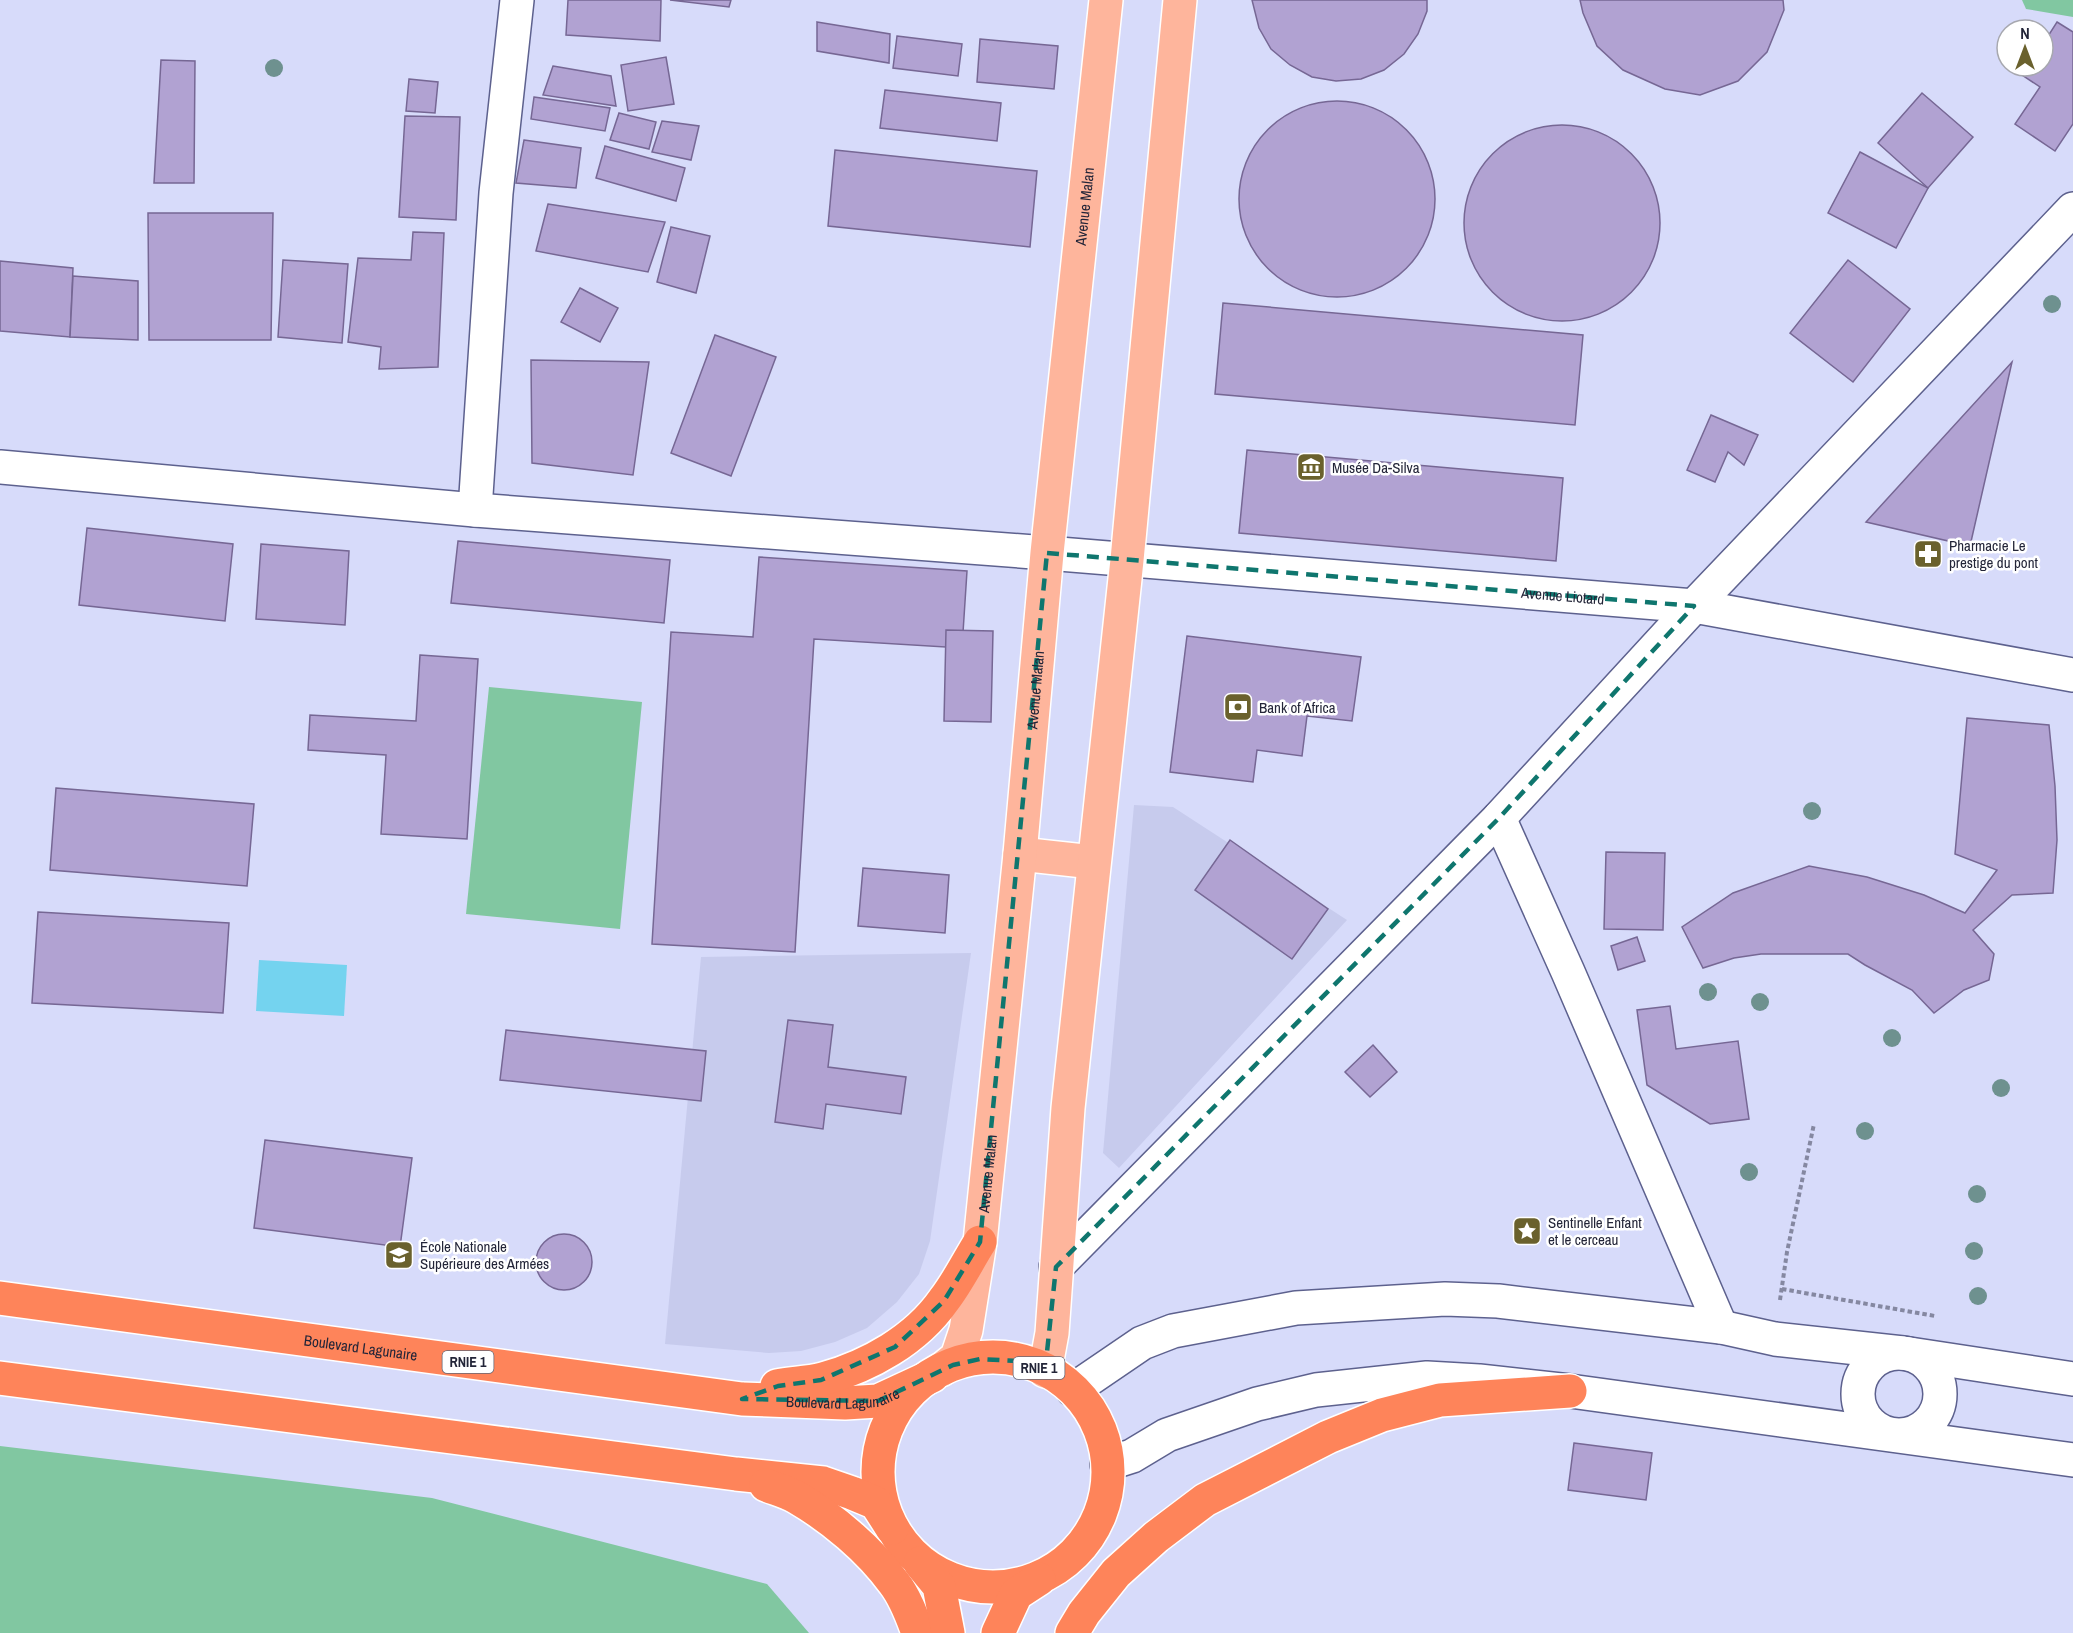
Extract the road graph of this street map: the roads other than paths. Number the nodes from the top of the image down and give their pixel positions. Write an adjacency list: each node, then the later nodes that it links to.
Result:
1 (517, 0): 6 (street)
2 (1106, 0): 7 (main road, Avenue Malan)
3 (1180, 0): 8 (main road)
4 (2073, 209): 9 (street)
5 (0, 467): 6 (street, Avenue Liotard)
6 (475, 510): 7 (street, Avenue Liotard)
7 (1047, 553): 8 (street, Avenue Liotard); 12 (main road, Avenue Malan)
8 (1127, 560): 9 (street, Avenue Liotard); 13 (main road)
9 (1695, 606): 10 (street, Avenue Liotard); 11 (street)
10 (2073, 680)
11 (1499, 818): 15 (street); 17 (street)
12 (1020, 854): 13 (main road); 14 (main road, Avenue Malan)
13 (1094, 862): 15 (main road)
14 (980, 1242): 20 (main road, Avenue Malan); 25 (highway)
15 (1056, 1267): 19 (main road)
16 (0, 1298): 25 (highway, Boulevard Lagunaire / RNIE 1)
17 (1721, 1327): 18 (street); 23 (street)
18 (1903, 1353): 22 (street); 26 (street); 26 (street)
19 (1045, 1371): 20 (highway, RNIE 1); 23 (highway, RNIE 1)
20 (937, 1373): 25 (highway, Boulevard Lagunaire / RNIE 1); 30 (highway, RNIE 1)
21 (0, 1378): 29 (highway, RNIE 1)
22 (2073, 1379)
23 (1073, 1390): 28 (highway, RNIE 1)
24 (1570, 1391): 26 (street); 28 (street); 36 (highway)
25 (742, 1399)
26 (1892, 1434): 27 (street)
27 (2073, 1460)
28 (1107, 1464): 32 (highway, RNIE 1)
29 (736, 1474): 30 (highway, RNIE 1); 33 (highway)
30 (892, 1528): 31 (highway, RNIE 1)
31 (915, 1557): 32 (highway, RNIE 1); 34 (highway, RNIE 1)
32 (1053, 1570): 35 (highway, RNIE 1)
33 (918, 1633)
34 (948, 1633)
35 (998, 1633)
36 (1072, 1633)

